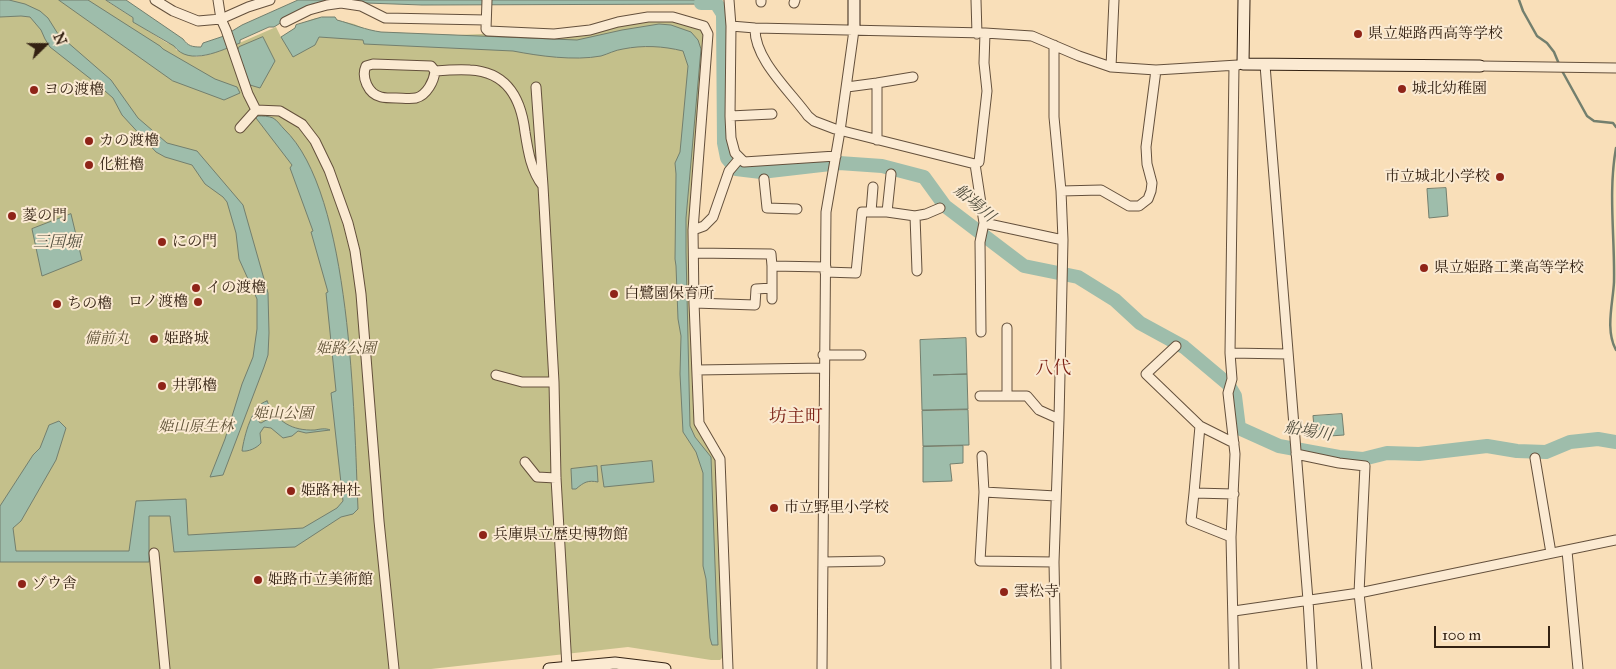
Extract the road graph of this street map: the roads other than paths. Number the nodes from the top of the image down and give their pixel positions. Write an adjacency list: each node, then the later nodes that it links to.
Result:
1 (155, 0): 10 (street)
2 (218, 0): 10 (street)
3 (270, 0): 10 (street)
4 (729, 0): 13 (street)
5 (854, 0): 15 (street)
6 (976, 0): 16 (street)
7 (1114, 0): 21 (street)
8 (1244, 0): 19 (street)
9 (486, 3): 11 (street)
10 (221, 19): 29 (street)
11 (486, 20): 12 (street); 49 (street)
12 (285, 22)
13 (731, 26): 14 (street); 31 (street)
14 (755, 28): 15 (street); 33 (street)
15 (854, 30): 16 (street); 28 (street)
16 (981, 34): 17 (street); 37 (street)
17 (1054, 45): 21 (street); 42 (street)
18 (1265, 64): 19 (street); 20 (street); 62 (street)
19 (1238, 65): 23 (street); 61 (street)
20 (1480, 66): 22 (street)
21 (1111, 67): 23 (street)
22 (1616, 68)
23 (1156, 70): 42 (street)
24 (435, 71): 24 (street); 40 (street)
25 (913, 77): 26 (street)
26 (877, 84): 28 (street); 34 (street)
27 (536, 87): 40 (street)
28 (847, 87): 33 (street)
29 (256, 110): 32 (street); 96 (street)
30 (772, 114): 31 (street)
31 (730, 116): 36 (street)
32 (240, 128)
33 (840, 131): 34 (street); 35 (street)
34 (877, 140): 37 (street)
35 (836, 156): 36 (street); 53 (street)
36 (740, 158): 49 (street)
37 (975, 164): 48 (street)
38 (891, 174): 46 (street)
39 (764, 179): 44 (street)
40 (543, 186): 68 (street)
41 (873, 187): 45 (street)
42 (1061, 191): 50 (street)
43 (940, 208): 47 (street)
44 (797, 209)
45 (871, 212): 46 (street); 53 (street)
46 (887, 212): 47 (street)
47 (915, 216): 54 (street)
48 (984, 223): 50 (street); 59 (street)
49 (693, 230): 51 (street)
50 (1063, 240): 71 (street)
51 (694, 253): 52 (street); 57 (street)
52 (772, 266): 53 (street); 55 (street)
53 (826, 269): 63 (street)
54 (917, 271)
55 (772, 288): 56 (street); 57 (street)
56 (772, 300)
57 (694, 303): 66 (street)
58 (1007, 328): 70 (street)
59 (982, 332)
60 (1176, 346): 72 (street)
61 (1230, 353): 62 (street); 73 (street)
62 (1288, 354): 74 (street)
63 (824, 355): 64 (street); 65 (street)
64 (861, 355)
65 (824, 368): 66 (street); 89 (street)
66 (697, 370): 99 (street)
67 (496, 375): 68 (street)
68 (554, 382): 78 (street)
69 (980, 396): 70 (street)
70 (1007, 396): 71 (street)
71 (1060, 419): 82 (street)
72 (1200, 426): 73 (street); 80 (street)
73 (1234, 443): 81 (street)
74 (1296, 454): 91 (street); 92 (street)
75 (982, 456): 79 (street)
76 (1535, 458): 87 (street)
77 (525, 462): 78 (street)
78 (556, 478): 94 (street)
79 (984, 492): 82 (street); 90 (street)
80 (1194, 493): 81 (street); 83 (street)
81 (1234, 494): 83 (street)
82 (1056, 496): 90 (street)
83 (1232, 537): 93 (street)
84 (1616, 540): 85 (street)
85 (1567, 551): 87 (street); 105 (street)
86 (154, 552): 95 (street)
87 (1551, 553): 91 (street)
88 (880, 560): 89 (street)
89 (823, 562): 100 (street)
90 (1054, 562): 101 (street)
91 (1359, 593): 92 (street); 104 (street)
92 (1308, 600): 93 (street); 103 (street)
93 (1234, 611): 102 (street)
94 (567, 667): 97 (street); 98 (street)
95 (165, 669)
96 (394, 669)
97 (549, 669)
98 (665, 669)
99 (728, 669)
100 (822, 669)
101 (1056, 669)
102 (1234, 669)
103 (1312, 669)
104 (1366, 669)
105 (1578, 669)

